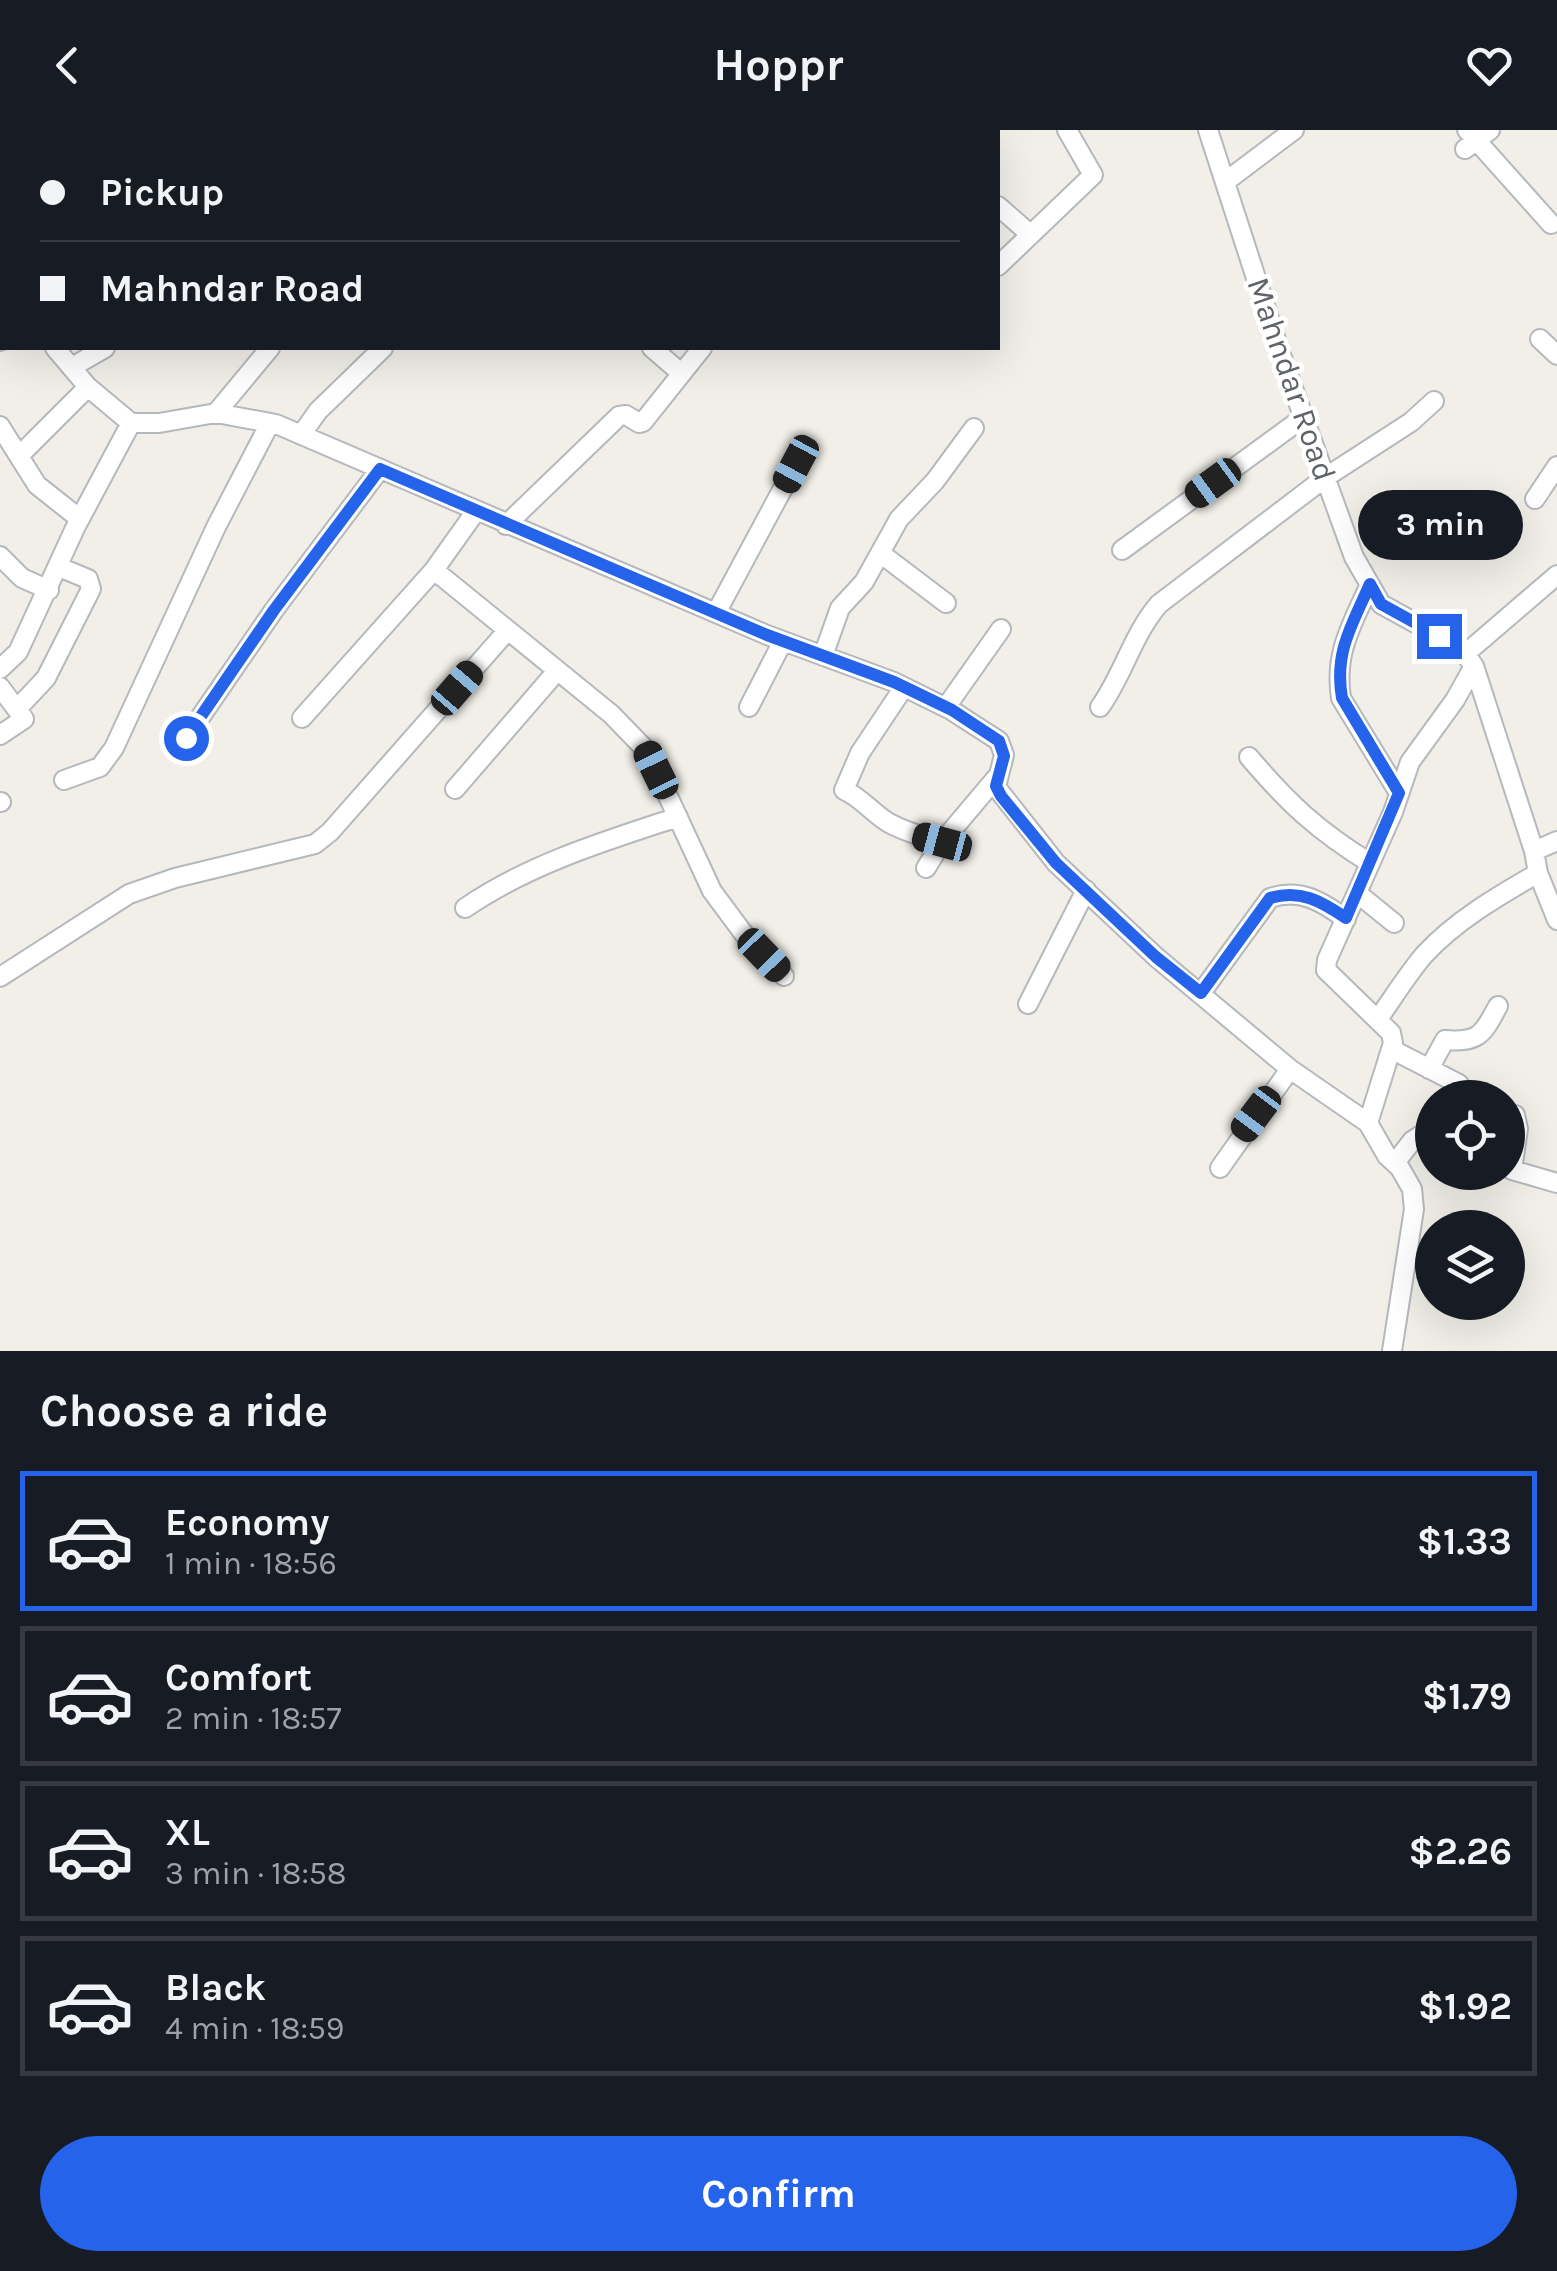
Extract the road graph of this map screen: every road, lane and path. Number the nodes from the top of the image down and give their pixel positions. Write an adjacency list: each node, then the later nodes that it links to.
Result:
1 (1067, 130): 9 (street)
2 (1228, 130): 4 (street)
3 (1294, 130): 6 (street)
4 (1210, 136): 6 (street, Mahndar Road)
5 (1475, 138): 8 (street)
6 (1225, 182): 24 (street, Mahndar Road)
7 (1000, 208): 9 (street)
8 (1551, 224)
9 (1030, 234): 10 (street)
10 (1000, 264)
11 (1540, 339): 18 (street)
12 (58, 350): 19 (street)
13 (102, 350): 19 (street)
14 (268, 350): 23 (street)
15 (382, 350): 29 (street)
16 (654, 350): 20 (street)
17 (700, 350): 20 (street)
18 (1557, 355)
19 (72, 367): 21 (street)
20 (682, 373): 38 (street)
21 (88, 387): 25 (street); 30 (street)
22 (1434, 401): 34 (street)
23 (216, 413): 25 (street); 26 (street)
24 (1304, 417): 34 (street, Mahndar Road); 39 (street)
25 (131, 423): 37 (street)
26 (270, 423): 29 (street); 67 (street)
27 (0, 426): 30 (street)
28 (974, 428): 40 (street)
29 (300, 434): 33 (street)
30 (20, 456): 37 (street)
31 (796, 464): 48 (street)
32 (1557, 466): 35 (street)
33 (380, 469): 36 (street); 64 (street)
34 (1326, 477): 45 (street, Mahndar Road); 59 (street)
35 (1535, 499)
36 (476, 511): 38 (street); 43 (street)
37 (80, 519): 42 (street)
38 (506, 525): 48 (street)
39 (1122, 550)
40 (880, 553): 47 (street); 52 (street)
41 (0, 556): 46 (street)
42 (59, 567): 46 (street); 61 (street)
43 (434, 570): 50 (street); 62 (street)
44 (1557, 575): 53 (street)
45 (1370, 584): 53 (street, Mahndar Road); 69 (street)
46 (49, 590): 54 (street)
47 (946, 603)
48 (716, 614): 51 (street)
49 (1001, 629): 60 (street)
50 (508, 630): 55 (street); 84 (street)
51 (783, 641): 52 (street); 58 (street)
52 (822, 656): 57 (street)
53 (1470, 660): 69 (street); 73 (street)
54 (0, 669)
55 (558, 671): 68 (street); 70 (street)
56 (0, 686): 61 (street)
57 (904, 686): 60 (street); 72 (street)
58 (748, 707)
59 (1100, 707)
60 (946, 708): 66 (street)
61 (17, 709): 63 (street)
62 (302, 718)
63 (0, 735)
64 (186, 738)
65 (1249, 758): 74 (street)
66 (996, 778): 72 (street); 77 (street)
67 (64, 780)
68 (455, 789)
69 (1399, 793): 74 (street)
70 (678, 817): 79 (street); 83 (street)
71 (1557, 841): 73 (street)
72 (942, 842): 75 (street)
73 (1534, 851): 76 (street)
74 (1370, 864): 78 (street)
75 (926, 868)
76 (1538, 873): 81 (street); 88 (street)
77 (1086, 890): 85 (street); 86 (street)
78 (1357, 893): 80 (street); 82 (street)
79 (465, 908)
80 (1346, 918): 85 (street); 88 (street)
81 (1557, 920)
82 (1394, 923)
83 (784, 976)
84 (0, 977)
85 (1201, 993): 90 (street)
86 (1028, 1004)
87 (1498, 1006): 91 (street)
88 (1378, 1019): 89 (street)
89 (1391, 1049): 91 (street); 93 (street)
90 (1290, 1069): 93 (street); 96 (street)
91 (1429, 1069): 92 (street)
92 (1450, 1080)
93 (1368, 1123): 95 (street)
94 (1415, 1138): 95 (street)
95 (1395, 1164): 99 (street)
96 (1220, 1168)
97 (1525, 1174): 98 (street)
98 (1557, 1183)
99 (1392, 1351)

